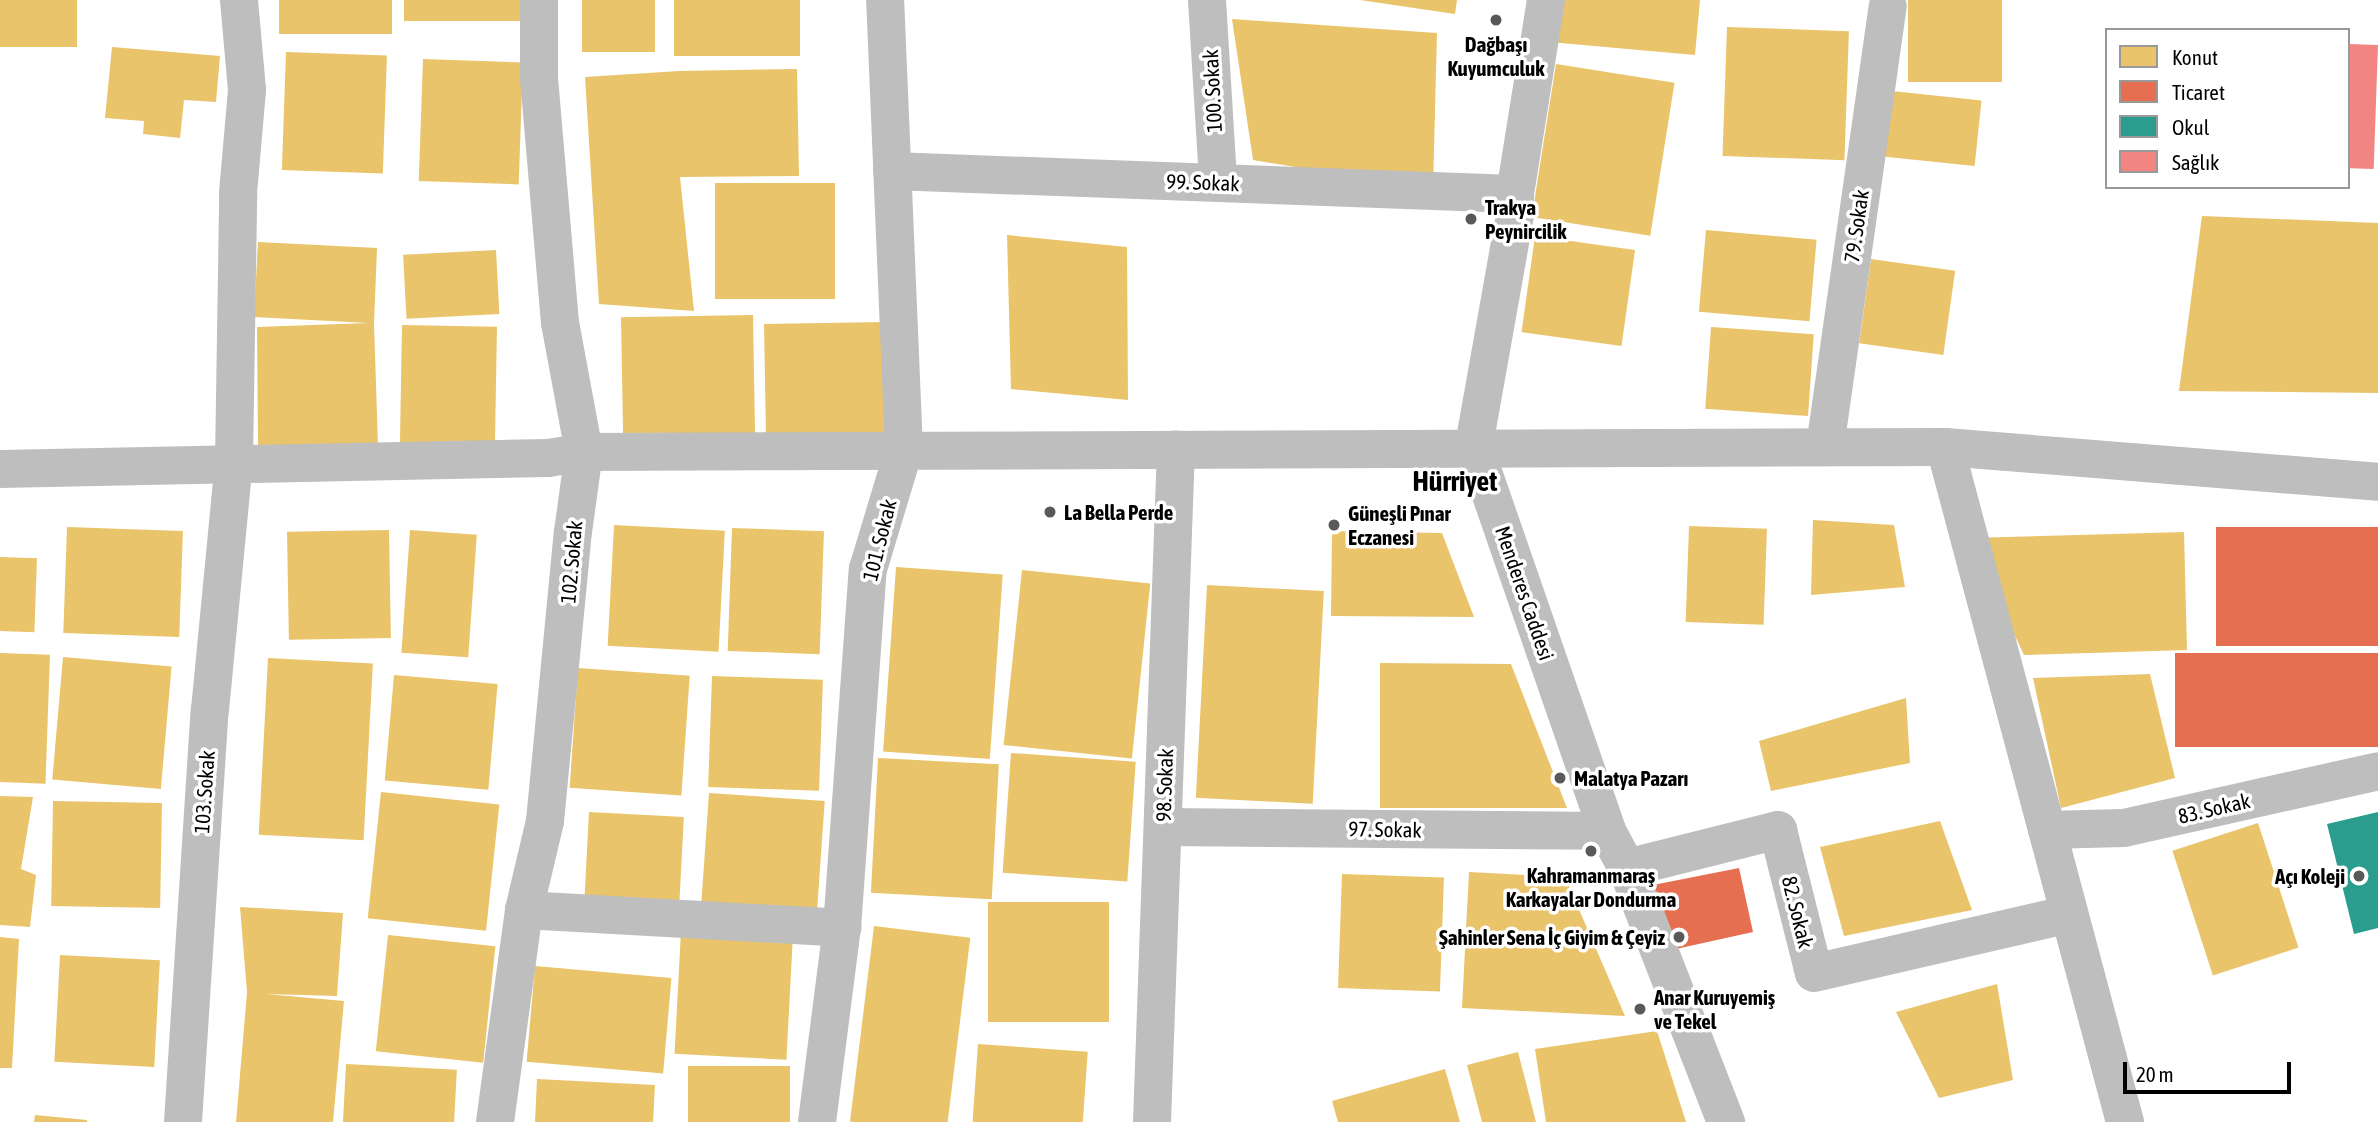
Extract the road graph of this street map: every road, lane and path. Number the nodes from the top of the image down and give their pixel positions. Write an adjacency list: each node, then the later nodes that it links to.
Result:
1 (239, 0): 16 (street, 103. Sokak)
2 (539, 0): 15 (street, 102. Sokak)
3 (885, 0): 7 (street, 101. Sokak)
4 (1207, 0): 8 (street, 100. Sokak)
5 (1546, 0): 9 (street, Menderes Caddesi)
6 (1888, 6): 11 (street, 79. Sokak)
7 (892, 171): 8 (street, 99. Sokak); 14 (street, 101. Sokak)
8 (1218, 182): 9 (street, 99. Sokak)
9 (1515, 194): 10 (street, Menderes Caddesi)
10 (1474, 446): 11 (street); 13 (street); 22 (street, Menderes Caddesi)
11 (1825, 446): 12 (street)
12 (1945, 446): 18 (street); 21 (street)
13 (1176, 449): 14 (street); 20 (street, 98. Sokak)
14 (904, 450): 15 (street); 26 (street, 101. Sokak)
15 (584, 452): 16 (street); 24 (street, 102. Sokak)
16 (234, 463): 17 (street); 27 (street, 103. Sokak)
17 (0, 469)
18 (2378, 482)
19 (2378, 771): 21 (street, 83. Sokak)
20 (1163, 827): 22 (street, 97. Sokak); 30 (street, 98. Sokak)
21 (2047, 830): 25 (street)
22 (1607, 831): 23 (street, Menderes Caddesi)
23 (1627, 868): 25 (street, 82. Sokak); 31 (street, Menderes Caddesi)
24 (524, 910): 26 (street); 28 (street, 102. Sokak)
25 (2069, 914): 32 (street)
26 (842, 928): 29 (street, 101. Sokak)
27 (183, 1122)
28 (495, 1122)
29 (817, 1122)
30 (1152, 1122)
31 (1726, 1122)
32 (2125, 1122)

